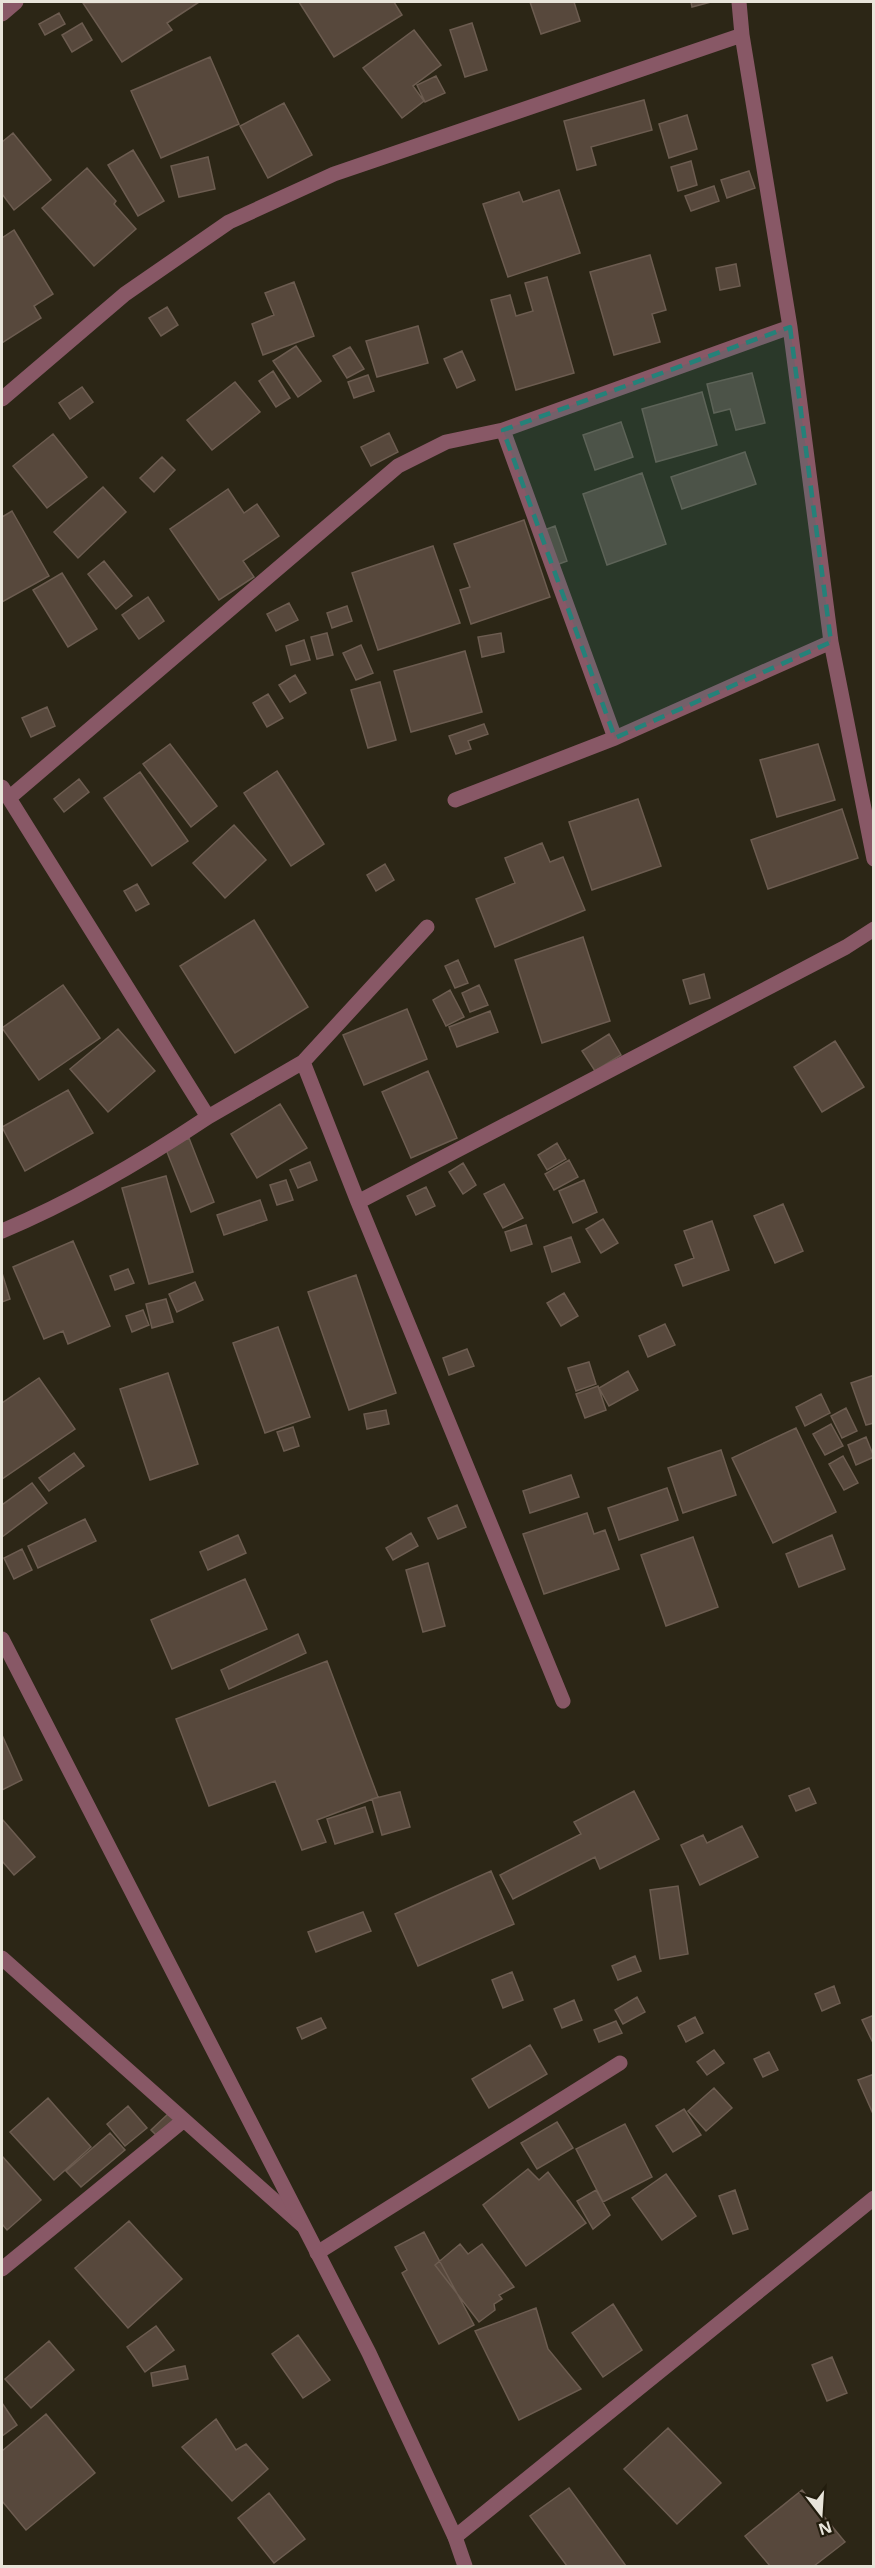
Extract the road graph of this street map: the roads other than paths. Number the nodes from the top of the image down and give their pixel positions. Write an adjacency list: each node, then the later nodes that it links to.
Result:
1 (16, 2): 3 (street)
2 (739, 2): 4 (street)
3 (2, 14)
4 (742, 35): 5 (street); 6 (street)
5 (790, 327): 7 (street); 8 (street)
6 (2, 399)
7 (503, 430): 9 (street); 10 (street)
8 (831, 642): 9 (street); 12 (street)
9 (615, 738): 11 (street)
10 (5, 793): 16 (street)
11 (455, 800)
12 (873, 859)
13 (427, 927): 15 (street)
14 (873, 928): 17 (street)
15 (303, 1062): 16 (street); 17 (street)
16 (208, 1116): 18 (street)
17 (358, 1202): 20 (street)
18 (2, 1231)
19 (2, 1639): 25 (street)
20 (563, 1701)
21 (2, 1958): 23 (street)
22 (620, 2063): 26 (street)
23 (184, 2120): 25 (street); 27 (street)
24 (873, 2198): 28 (street)
25 (302, 2225): 26 (street)
26 (317, 2253): 28 (street)
27 (2, 2269)
28 (455, 2536): 29 (street)
29 (465, 2566)

